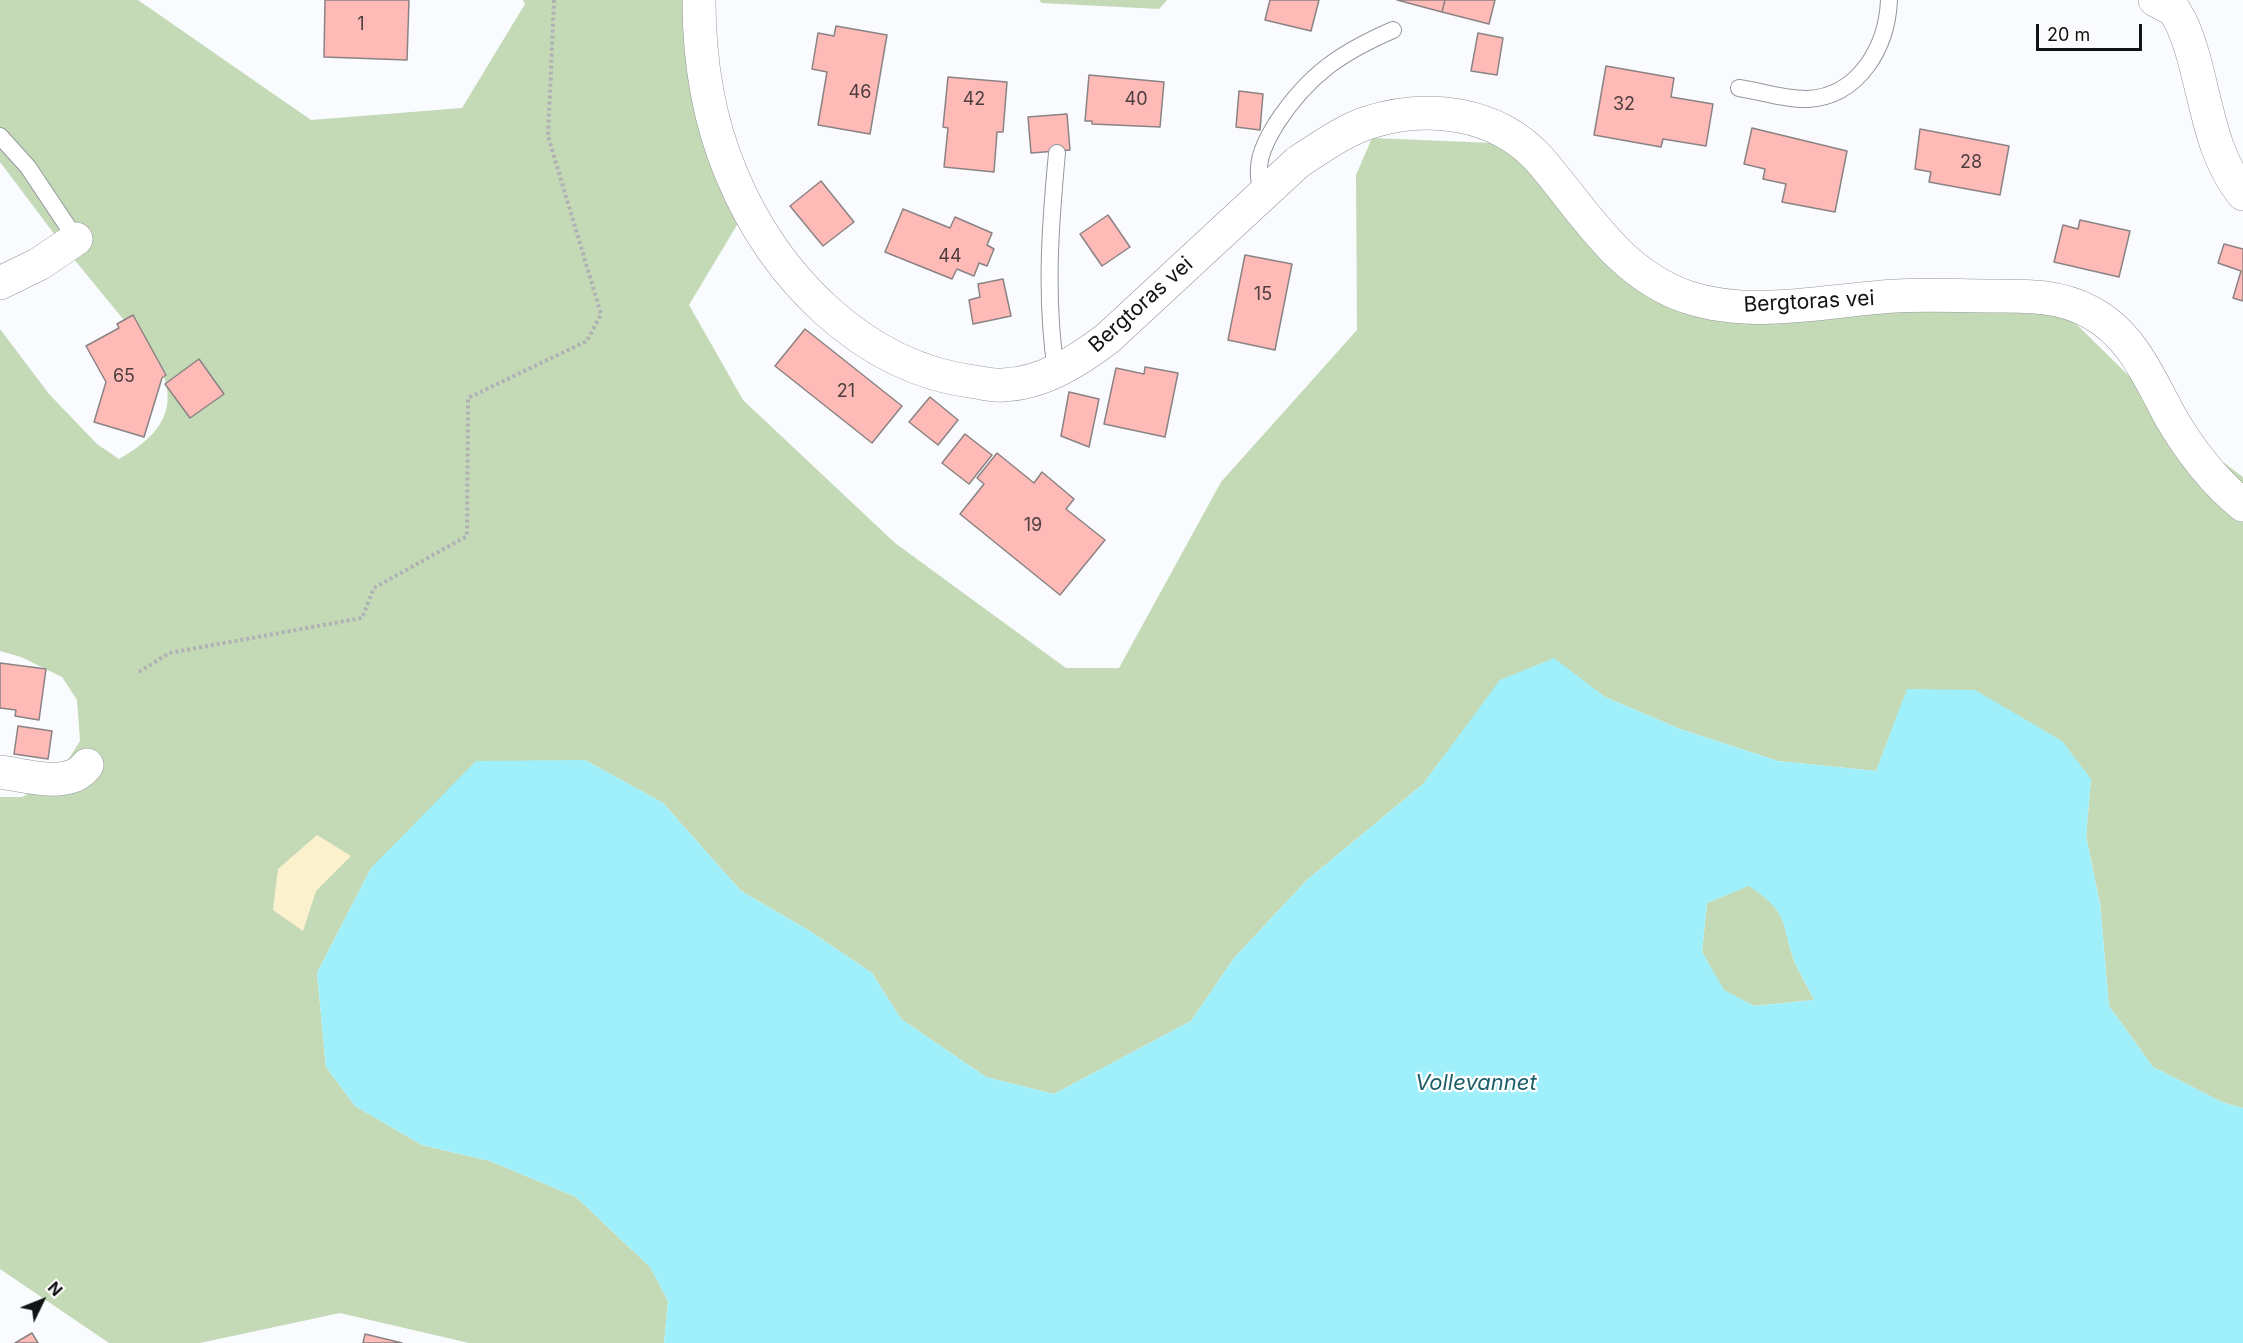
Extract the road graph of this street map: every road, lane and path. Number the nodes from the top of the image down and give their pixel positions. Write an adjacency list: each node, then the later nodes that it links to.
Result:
1 (554, 0): 15 (path)
2 (699, 0): 13 (street, Bergtoras vei)
3 (1889, 0): 6 (lane)
4 (2155, 0): 10 (street)
5 (1393, 30): 9 (lane)
6 (1739, 88)
7 (0, 136): 11 (lane)
8 (1057, 153): 13 (lane)
9 (1263, 194): 13 (street, Bergtoras vei); 14 (street, Bergtoras vei)
10 (2243, 194)
11 (76, 239): 12 (street)
12 (0, 283)
13 (1056, 372)
14 (2243, 505)
15 (139, 672)
16 (87, 765): 17 (street)
17 (0, 772)

